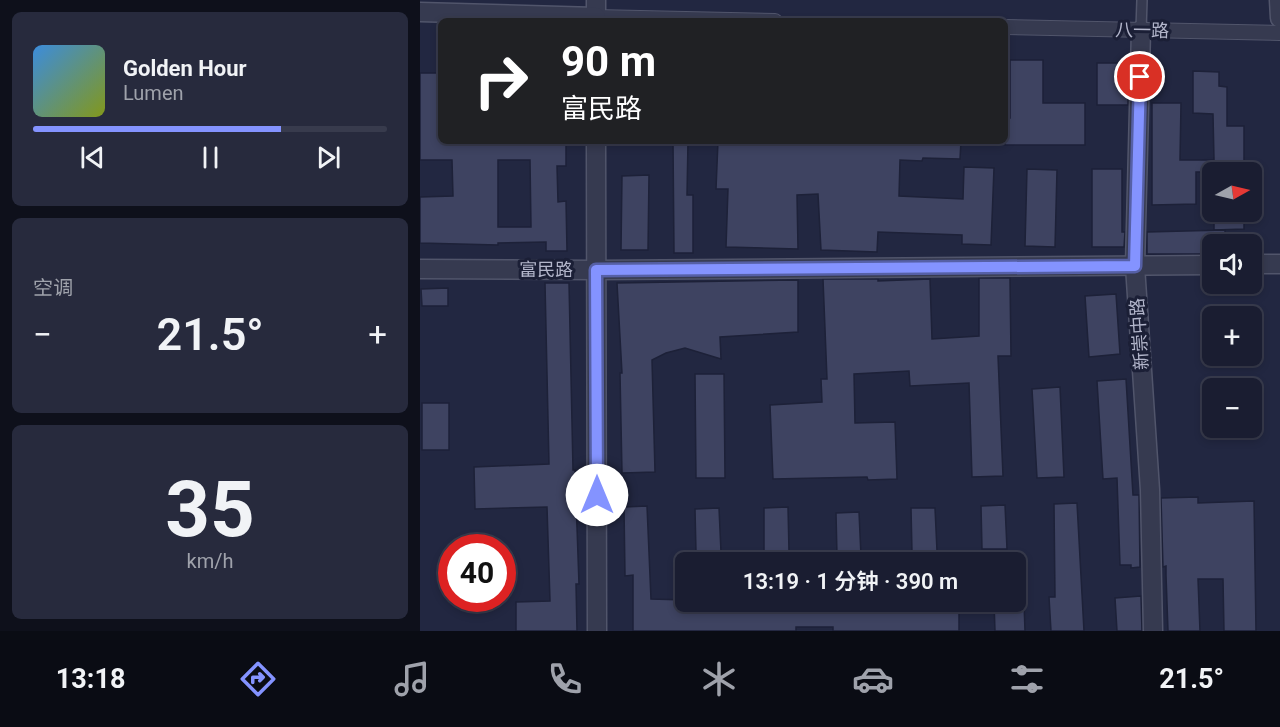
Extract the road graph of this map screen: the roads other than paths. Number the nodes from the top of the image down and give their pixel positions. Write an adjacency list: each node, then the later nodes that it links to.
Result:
1 (1142, 0): 8 (lane, 新崇中路)
2 (1280, 0): 6 (street)
3 (420, 12): 4 (street)
4 (596, 13): 5 (street)
5 (708, 18)
6 (1280, 18)
7 (1008, 27): 8 (street, 八一路)
8 (1141, 30): 9 (street, 八一路); 14 (street, 新崇中路)
9 (1280, 33)
10 (596, 144): 16 (street)
11 (1262, 264): 12 (street)
12 (1280, 264)
13 (1202, 265): 14 (street, 富民路)
14 (1135, 266): 16 (street, 富民路); 18 (street, 新崇中路)
15 (420, 269): 16 (street, 富民路)
16 (596, 270): 17 (street)
17 (597, 631)
18 (1153, 631)

